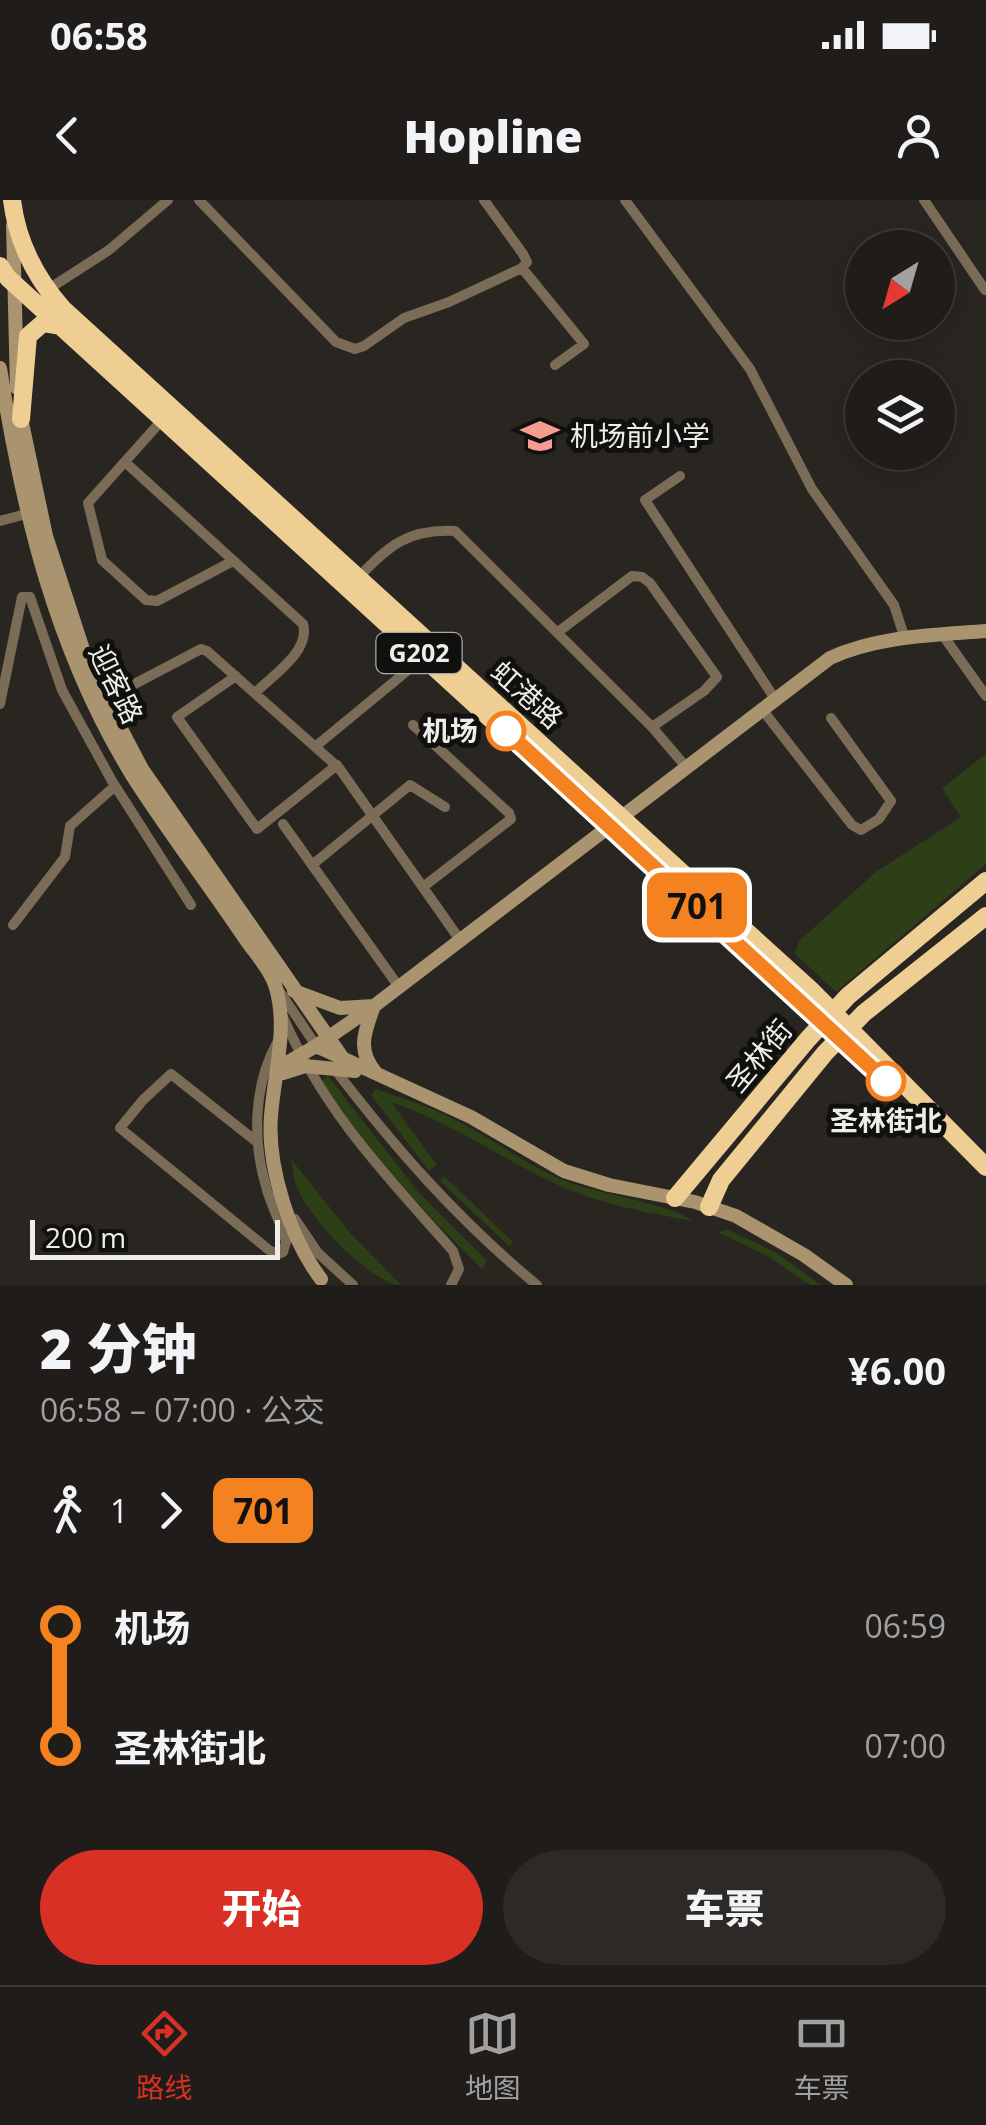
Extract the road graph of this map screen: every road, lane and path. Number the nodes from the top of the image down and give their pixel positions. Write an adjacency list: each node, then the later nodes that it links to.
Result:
1 (168, 200): 10 (street)
2 (199, 200): 8 (street)
3 (484, 200): 8 (street)
4 (625, 200): 26 (street)
5 (924, 200): 11 (street)
6 (12, 204): 9 (main road, 迎客路); 10 (highway, 虹港路 / G202)
7 (0, 266): 9 (highway, 虹港路 / G202)
8 (522, 268): 13 (street)
9 (14, 284): 12 (highway, 虹港路 / G202); 15 (main road, 迎客路)
10 (48, 290): 22 (highway, 虹港路 / G202)
11 (985, 290)
12 (60, 326): 15 (highway); 16 (highway, 虹港路 / G202)
13 (555, 364)
14 (0, 368): 19 (main road, 迎客路)
15 (20, 418): 19 (main road, 迎客路)
16 (163, 419): 17 (street); 27 (highway, 虹港路 / G202)
17 (124, 462): 21 (street); 21 (street)
18 (680, 476): 33 (street)
19 (34, 513): 20 (street); 29 (main road, 迎客路); 34 (main road, 迎客路)
20 (0, 521)
21 (233, 561): 31 (street)
22 (358, 578): 24 (street); 46 (highway, 虹港路 / G202)
23 (986, 631): 25 (main road)
24 (558, 632): 39 (street); 39 (street)
25 (942, 634): 26 (main road); 32 (street)
26 (905, 640): 33 (main road)
27 (424, 657): 40 (street); 46 (highway, 虹港路 / G202)
28 (236, 676): 31 (street); 34 (street); 41 (street)
29 (84, 681): 30 (street); 55 (main road, 迎客路)
30 (62, 690): 35 (street); 43 (street)
31 (255, 693): 40 (street)
32 (986, 696)
33 (774, 698): 36 (main road)
34 (106, 699): 57 (main road, 迎客路)
35 (0, 704)
36 (762, 708): 37 (street); 42 (main road)
37 (831, 718)
38 (413, 725): 50 (street)
39 (652, 727): 42 (street)
40 (316, 746): 41 (street)
41 (337, 765): 45 (street)
42 (688, 768): 46 (main road)
43 (115, 786): 51 (street); 53 (street)
44 (445, 807): 45 (street)
45 (373, 813): 48 (street); 50 (street)
46 (614, 821): 54 (main road); 60 (highway, 虹港路 / G202)
47 (283, 824): 48 (street)
48 (312, 864): 56 (street)
49 (986, 882): 60 (highway, 圣林街)
50 (423, 887): 54 (street)
51 (191, 905)
52 (986, 916): 61 (highway, 圣林街)
53 (14, 924)
54 (460, 940): 56 (main road)
55 (275, 984): 58 (main road); 63 (street)
56 (399, 987): 59 (main road)
57 (294, 990): 59 (main road); 63 (main road, 迎客路)
58 (279, 1006): 62 (main road); 64 (street)
59 (374, 1006): 63 (main road); 67 (main road)
60 (829, 1017): 61 (highway, 虹港路 / G202); 71 (highway, 圣林街)
61 (845, 1033): 69 (highway, 虹港路 / G202); 70 (highway, 虹港路 / G202); 73 (highway, 圣林街)
62 (279, 1040): 66 (main road); 68 (street)
63 (322, 1042): 64 (main road); 65 (main road)
64 (302, 1061): 65 (main road); 66 (main road); 76 (street)
65 (339, 1063): 67 (main road); 77 (street)
66 (277, 1072): 72 (main road)
67 (380, 1077): 71 (main road)
68 (258, 1142): 68 (street)
69 (986, 1167)
70 (986, 1182)
71 (675, 1198): 73 (main road)
72 (286, 1206): 74 (main road); 75 (street)
73 (709, 1207): 78 (main road)
74 (321, 1279)
75 (353, 1285)
76 (452, 1285)
77 (537, 1285)
78 (846, 1285)

